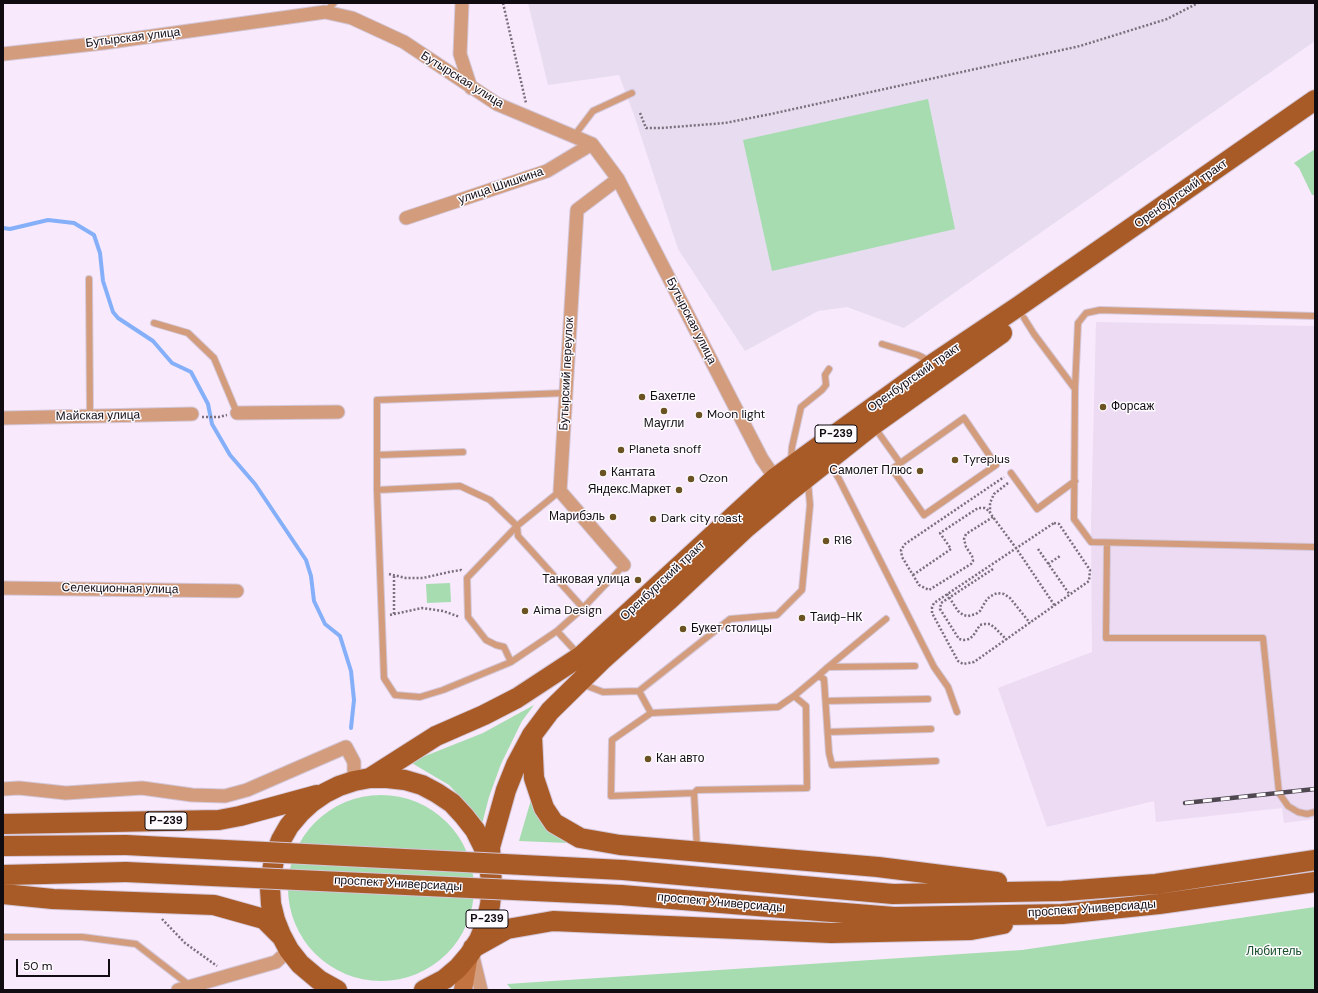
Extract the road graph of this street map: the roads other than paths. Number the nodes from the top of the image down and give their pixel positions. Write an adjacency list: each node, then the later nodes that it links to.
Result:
1 (334, 3): 3 (lane)
2 (462, 3): 5 (street)
3 (325, 12): 4 (street, Бутырская улица); 5 (street, Бутырская улица)
4 (3, 54)
5 (471, 88): 9 (street, Бутырская улица)
6 (632, 93): 9 (lane)
7 (1315, 100): 18 (main road, Оренбургский тракт / Р-239)
8 (1315, 115): 15 (main road, Оренбургский тракт / Р-239)
9 (574, 136): 10 (street, Бутырская улица)
10 (592, 144): 11 (street, Бутырская улица); 12 (street, улица Шишкина)
11 (618, 179): 21 (street, Бутырский переулок); 32 (street, Бутырская улица)
12 (406, 218)
13 (89, 279): 25 (lane)
14 (1315, 316): 20 (lane)
15 (1024, 318): 20 (lane); 27 (main road, Оренбургский тракт / Р-239)
16 (154, 323): 23 (lane)
17 (882, 344): 18 (lane)
18 (934, 363): 32 (main road, Оренбургский тракт / Р-239)
19 (829, 369): 32 (lane)
20 (1075, 389): 34 (lane)
21 (566, 393): 29 (lane); 36 (street, Бутырский переулок)
22 (338, 412): 23 (street)
23 (237, 413)
24 (192, 414): 25 (street, Майская улица)
25 (90, 416): 26 (street, Майская улица)
26 (3, 418)
27 (873, 425): 30 (main road, Оренбургский тракт / Р-239); 31 (lane)
28 (462, 452): 29 (lane)
29 (377, 455): 35 (lane)
30 (828, 461): 32 (main road, Оренбургский тракт / Р-239); 56 (lane)
31 (900, 463): 31 (lane)
32 (791, 475): 46 (main road, Оренбургский тракт / Р-239); 51 (main road, Оренбургский тракт / Р-239); 52 (lane)
33 (1012, 476): 34 (lane)
34 (1075, 481): 38 (lane)
35 (377, 490): 37 (lane); 47 (lane)
36 (560, 491): 37 (lane); 40 (street)
37 (517, 526): 43 (lane); 47 (lane)
38 (1107, 542): 39 (lane); 66 (lane)
39 (1315, 546)
40 (624, 565): 43 (lane)
41 (3, 588): 42 (street, Селекционная улица)
42 (237, 591)
43 (584, 608): 45 (lane)
44 (886, 619): 49 (lane)
45 (557, 631): 46 (lane); 47 (lane)
46 (581, 656): 62 (main road, Оренбургский тракт / Р-239)
47 (512, 662)
48 (915, 666): 49 (lane)
49 (828, 667): 50 (lane)
50 (818, 676): 53 (lane); 55 (lane)
51 (578, 683): 52 (lane); 60 (main road, Оренбургский тракт / Р-239)
52 (639, 691): 57 (lane)
53 (794, 696): 57 (lane); 64 (lane)
54 (928, 700): 55 (lane)
55 (826, 701): 59 (lane)
56 (956, 712)
57 (651, 713): 64 (lane)
58 (931, 729): 59 (lane)
59 (828, 732): 61 (lane)
60 (532, 735): 69 (main road); 73 (main road, Оренбургский тракт / Р-239)
61 (936, 762)
62 (362, 779): 63 (street); 65 (main road, Р-239); 73 (main road, Р-239)
63 (3, 788)
64 (694, 792): 69 (lane)
65 (325, 793): 67 (main road, Р-239); 78 (main road, Р-239)
66 (1315, 812)
67 (3, 824)
68 (3, 846): 74 (main road, проспект Универсиады, bridge)
69 (697, 852): 74 (main road)
70 (1315, 860): 74 (main road, проспект Универсиады)
71 (3, 876): 76 (main road, проспект Универсиады, bridge)
72 (1315, 882): 76 (main road, проспект Универсиады)
73 (492, 887): 79 (main road, Р-239)
74 (1063, 891)
75 (3, 894): 78 (main road, Р-239)
76 (1062, 914): 79 (main road)
77 (3, 937): 81 (lane)
78 (285, 943): 80 (main road, Р-239); 81 (street)
79 (471, 952): 84 (main road, Р-239); 85 (main road); 86 (street)
80 (324, 985): 83 (main road, Р-239)
81 (191, 986): 82 (street)
82 (178, 990)
83 (337, 990)
84 (424, 990)
85 (463, 990)
86 (481, 990)

